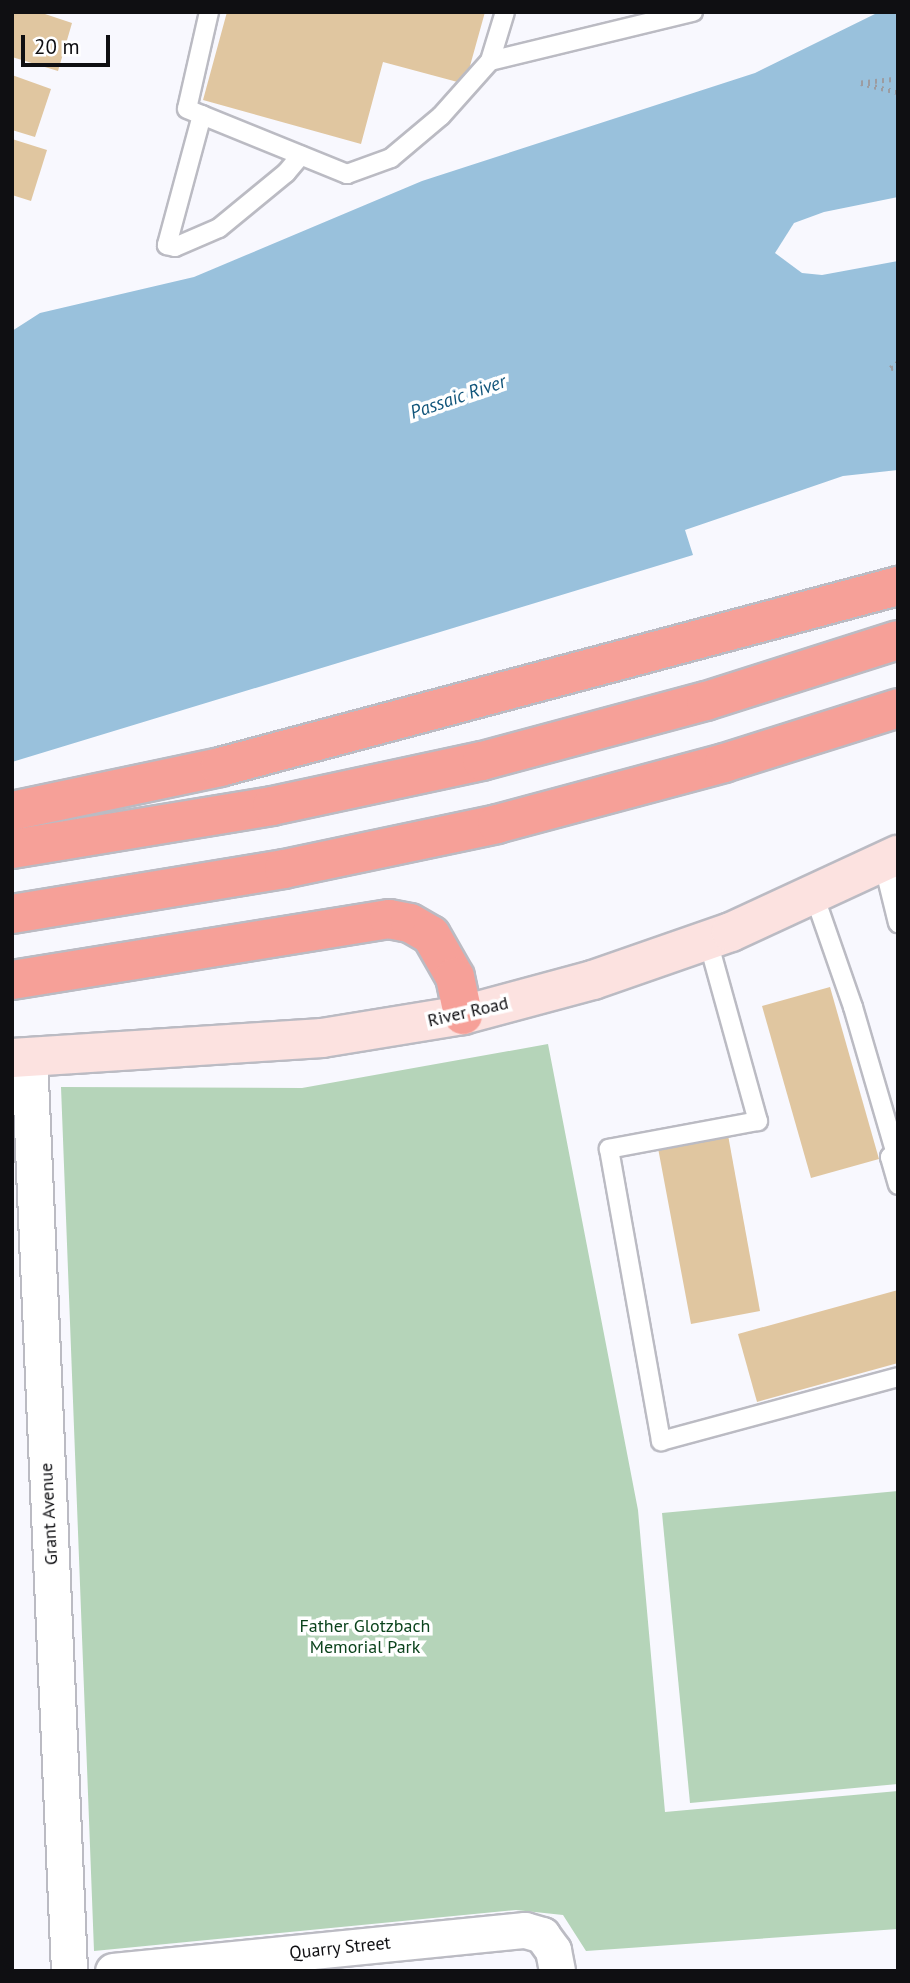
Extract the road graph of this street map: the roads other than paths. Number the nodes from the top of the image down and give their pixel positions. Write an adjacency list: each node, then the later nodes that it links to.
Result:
1 (209, 12): 5 (lane)
2 (505, 12): 4 (lane)
3 (693, 12): 4 (lane)
4 (490, 61): 6 (lane)
5 (202, 115): 6 (lane); 6 (lane)
6 (301, 155)
7 (898, 586): 10 (highway)
8 (898, 640): 11 (highway)
9 (898, 708): 14 (highway)
10 (12, 811)
11 (12, 849)
12 (890, 859): 13 (main road, River Road); 15 (lane)
13 (814, 895): 16 (main road, River Road); 20 (lane)
14 (12, 914)
15 (898, 923)
16 (708, 940): 18 (main road, River Road); 22 (lane)
17 (12, 980): 18 (highway)
18 (463, 1015): 19 (main road, River Road)
19 (20, 1057): 23 (street, Grant Avenue)
20 (897, 1154): 21 (lane)
21 (898, 1185)
22 (898, 1377)
23 (69, 1971)
24 (113, 1971): 25 (street, Quarry Street)
25 (557, 1971)

